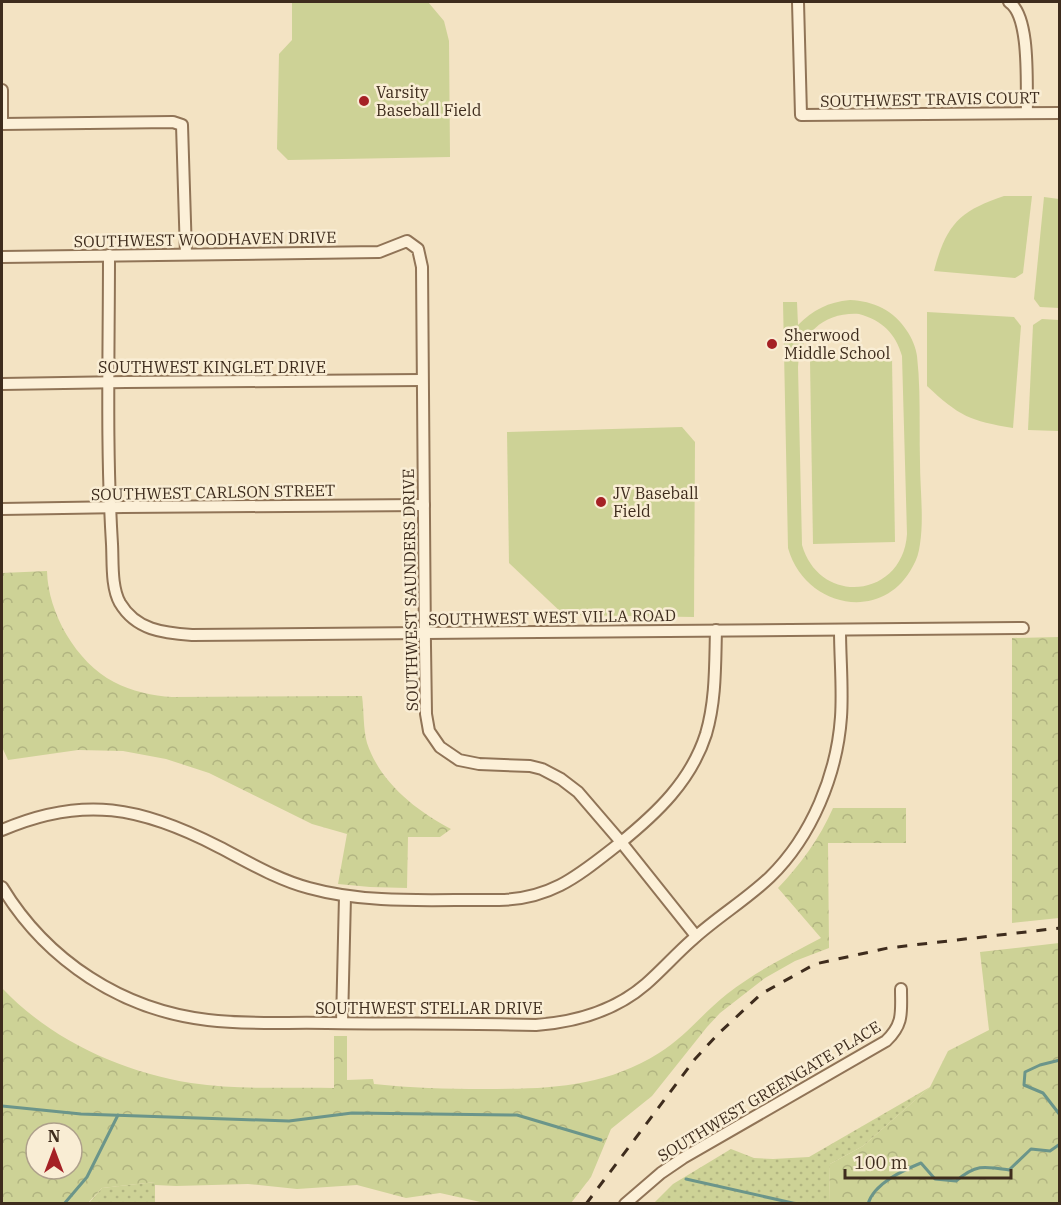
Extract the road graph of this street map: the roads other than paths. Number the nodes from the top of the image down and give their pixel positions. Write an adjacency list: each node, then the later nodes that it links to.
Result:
1 (798, 2): 4 (street, SOUTHWEST TRAVIS COURT)
2 (1014, 3): 4 (street)
3 (2, 90): 6 (street)
4 (1027, 112): 5 (street, SOUTHWEST TRAVIS COURT)
5 (1059, 112)
6 (2, 124): 8 (street)
7 (407, 241): 8 (street, SOUTHWEST WOODHAVEN DRIVE); 11 (street, SOUTHWEST SAUNDERS DRIVE)
8 (186, 254): 9 (street, SOUTHWEST WOODHAVEN DRIVE)
9 (109, 255): 10 (street, SOUTHWEST WOODHAVEN DRIVE); 12 (street, SOUTHWEST WEST VILLA ROAD)
10 (2, 257)
11 (422, 380): 12 (street, SOUTHWEST KINGLET DRIVE); 14 (street, SOUTHWEST SAUNDERS DRIVE)
12 (109, 382): 13 (street, SOUTHWEST KINGLET DRIVE); 15 (street, SOUTHWEST WEST VILLA ROAD)
13 (2, 384)
14 (424, 505): 15 (street, SOUTHWEST CARLSON STREET); 20 (street, SOUTHWEST SAUNDERS DRIVE)
15 (110, 508): 16 (street, SOUTHWEST CARLSON STREET); 20 (street, SOUTHWEST WEST VILLA ROAD)
16 (2, 509)
17 (1023, 628): 19 (street, SOUTHWEST WEST VILLA ROAD)
18 (716, 630): 19 (street, SOUTHWEST WEST VILLA ROAD); 20 (street, SOUTHWEST WEST VILLA ROAD); 22 (street)
19 (840, 630): 25 (street, SOUTHWEST STELLAR DRIVE)
20 (425, 633): 22 (street, SOUTHWEST SAUNDERS DRIVE)
21 (2, 830): 24 (street)
22 (621, 842): 24 (street); 25 (street, SOUTHWEST SAUNDERS DRIVE)
23 (2, 887): 27 (street, SOUTHWEST STELLAR DRIVE)
24 (345, 896): 27 (street)
25 (696, 936): 27 (street, SOUTHWEST STELLAR DRIVE)
26 (901, 989): 28 (street, SOUTHWEST GREENGATE PLACE)
27 (342, 1023)
28 (625, 1203)

